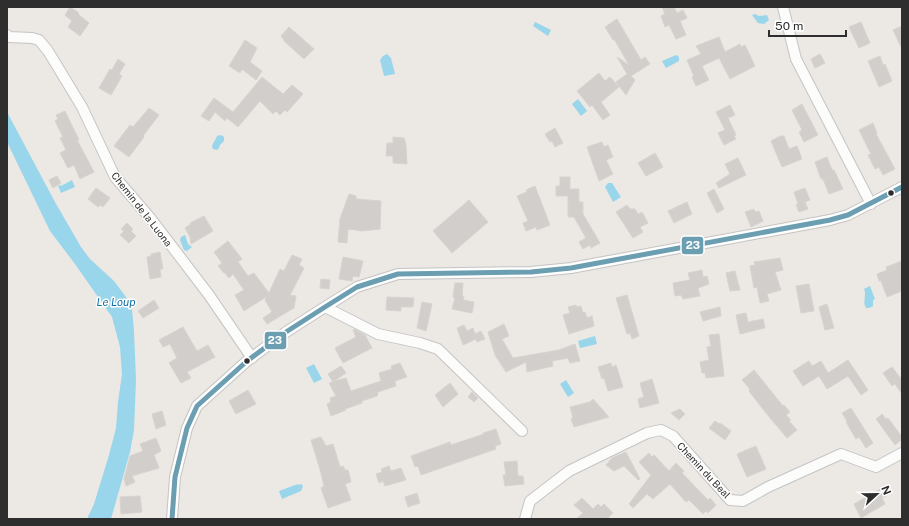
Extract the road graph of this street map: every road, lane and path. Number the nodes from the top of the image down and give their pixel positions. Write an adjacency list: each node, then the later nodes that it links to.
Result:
1 (782, 7): 4 (street)
2 (7, 35): 6 (street, Chemin de la Luona)
3 (902, 187): 4 (street)
4 (871, 204): 5 (street)
5 (326, 307): 6 (street); 7 (street)
6 (252, 358): 9 (street)
7 (522, 430)
8 (902, 453): 10 (street, Chemin du Beal)
9 (172, 519)
10 (525, 519)

